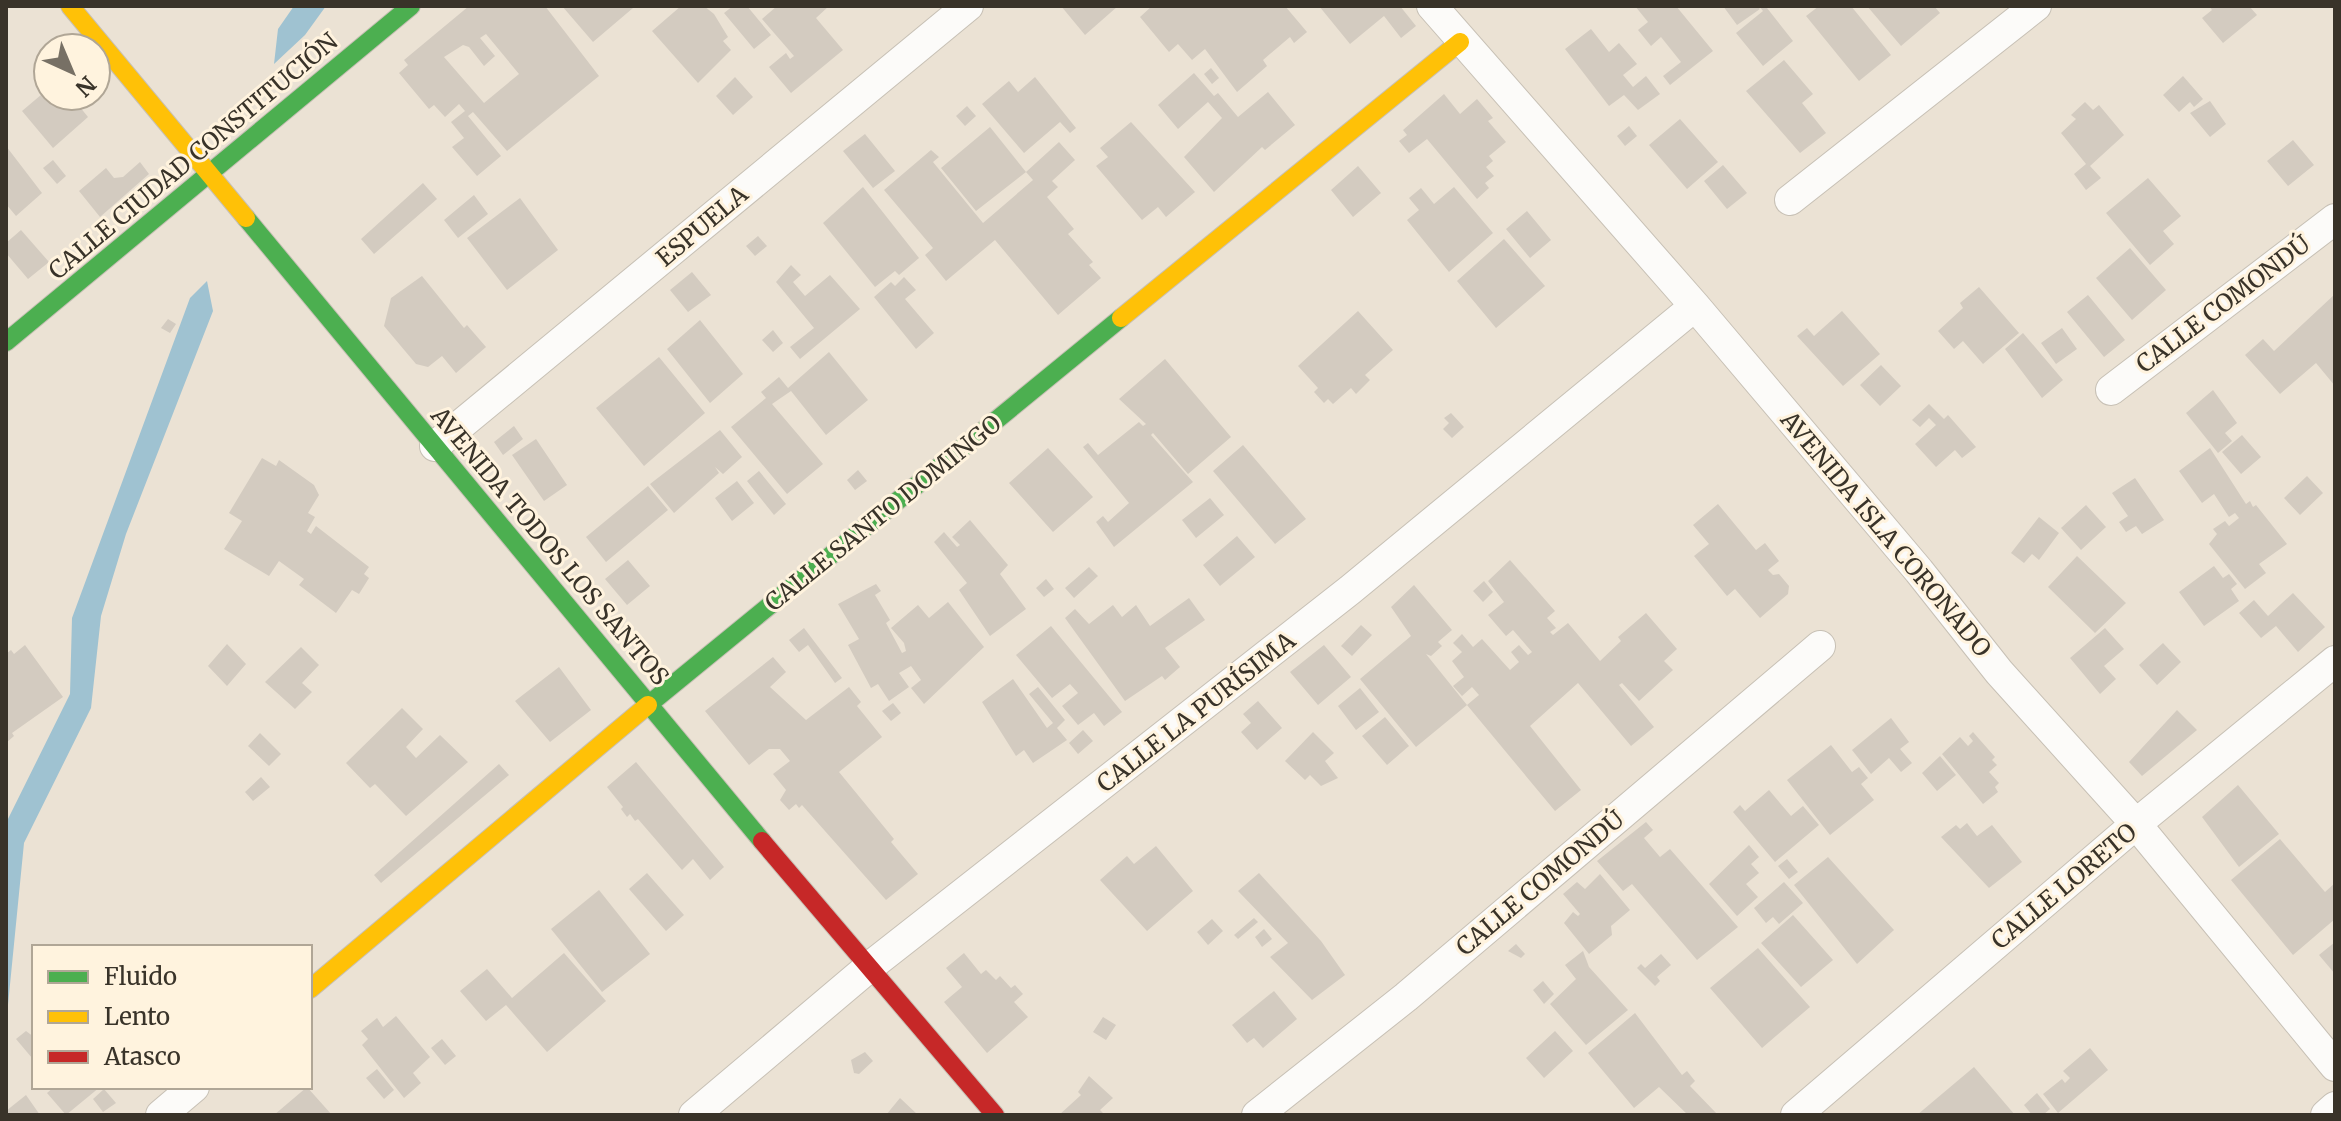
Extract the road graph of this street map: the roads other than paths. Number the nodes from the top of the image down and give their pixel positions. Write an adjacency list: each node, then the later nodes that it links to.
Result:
1 (70, 6): 7 (street, AVENIDA TODOS LOS SANTOS)
2 (411, 6): 7 (street, CALLE CIUDAD CONSTITUCIÓN)
3 (968, 6): 13 (street, ESPUELA)
4 (1432, 6): 6 (street, AVENIDA ISLA CORONADO)
5 (2036, 6): 8 (street)
6 (1460, 42): 10 (street, AVENIDA ISLA CORONADO); 16 (street, CALLE SANTO DOMINGO)
7 (209, 174): 11 (street, CALLE CIUDAD CONSTITUCIÓN); 13 (street, AVENIDA TODOS LOS SANTOS)
8 (1790, 200)
9 (2335, 219): 12 (street, CALLE COMONDÚ)
10 (1695, 306): 17 (street, AVENIDA ISLA CORONADO); 18 (street, CALLE LA PURÍSIMA)
11 (6, 342)
12 (2111, 390)
13 (435, 446): 16 (street, AVENIDA TODOS LOS SANTOS)
14 (1820, 646): 26 (street, CALLE COMONDÚ)
15 (2335, 661): 17 (street, CALLE LORETO)
16 (649, 704): 18 (street, AVENIDA TODOS LOS SANTOS); 19 (street, CALLE SANTO DOMINGO)
17 (2136, 824): 20 (street, AVENIDA ISLA CORONADO); 27 (street, CALLE LORETO)
18 (868, 968): 24 (street, CALLE LA PURÍSIMA); 25 (street, AVENIDA TODOS LOS SANTOS)
19 (312, 987)
20 (2335, 1066)
21 (192, 1089): 23 (street)
22 (2335, 1107): 28 (street)
23 (161, 1115)
24 (694, 1115)
25 (995, 1115)
26 (1257, 1115)
27 (1796, 1115)
28 (2326, 1115)

